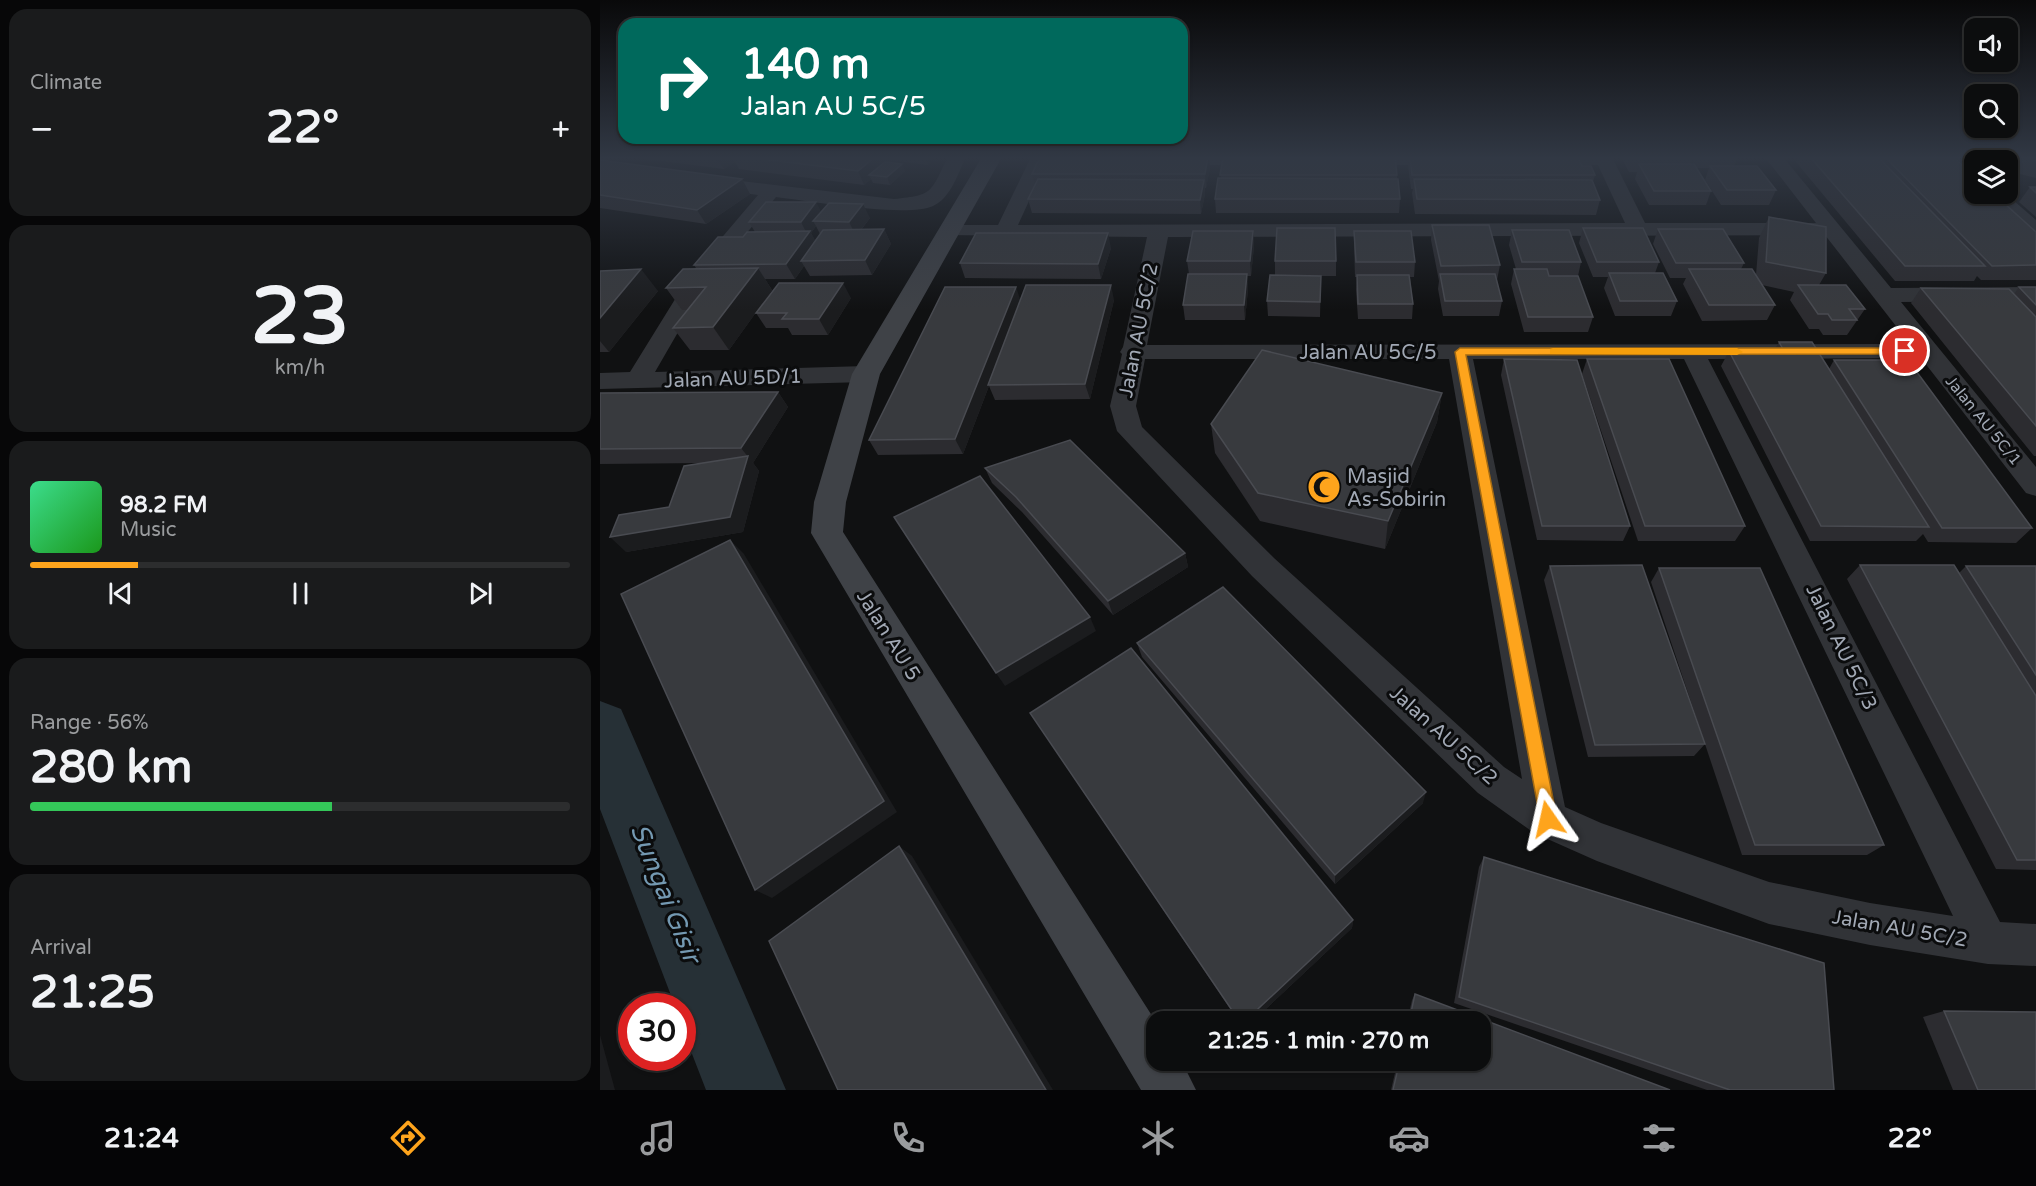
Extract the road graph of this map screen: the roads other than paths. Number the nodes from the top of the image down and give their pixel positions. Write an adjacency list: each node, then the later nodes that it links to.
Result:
1 (757, 208): 20 (street)
2 (963, 208): 11 (main road, Jalan AU 5)
3 (1016, 208): 12 (street)
4 (1628, 208): 7 (street)
5 (1815, 208): 8 (street, Jalan AU 5C/1)
6 (2011, 208): 10 (street)
7 (1638, 229): 8 (street); 9 (street)
8 (1832, 229): 14 (street, Jalan AU 5C/1)
9 (1159, 230): 12 (street); 16 (street, Jalan AU 5C/2)
10 (2036, 230)
11 (950, 231): 12 (street); 19 (main road, Jalan AU 5)
12 (1005, 231)
13 (2036, 294): 14 (street)
14 (1883, 295): 15 (street, Jalan AU 5C/1)
15 (1928, 351): 18 (street, Jalan AU 5C/5); 22 (street, Jalan AU 5C/1)
16 (1132, 352): 17 (street, Jalan AU 5C/5); 23 (street, Jalan AU 5C/2)
17 (1460, 352): 18 (street, Jalan AU 5C/5); 23 (street)
18 (1694, 352): 24 (street, Jalan AU 5C/3)
19 (866, 374): 20 (street, Jalan AU 5D/1); 26 (main road, Jalan AU 5)
20 (638, 380): 21 (street, Jalan AU 5D/1)
21 (600, 381)
22 (2036, 486)
23 (1548, 819): 24 (street, Jalan AU 5C/2)
24 (1988, 943): 25 (street, Jalan AU 5C/2)
25 (2036, 945)
26 (1170, 1090)

